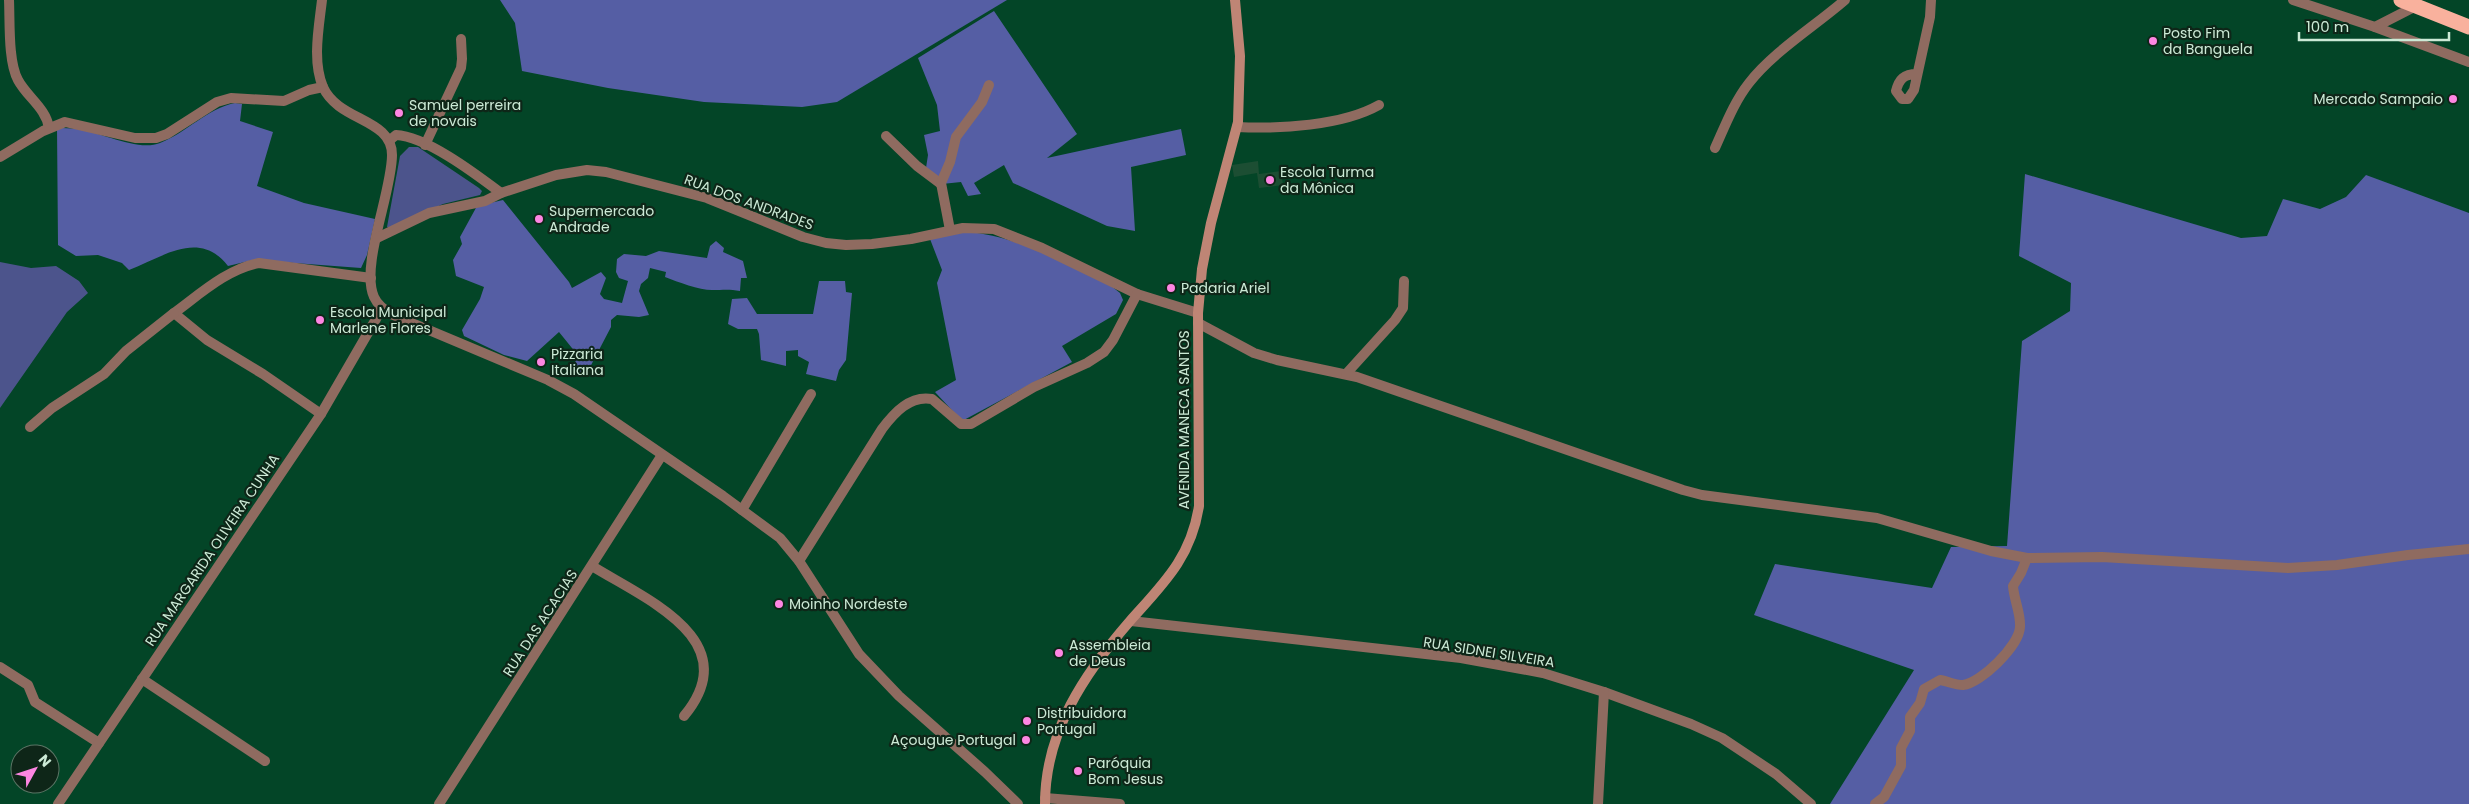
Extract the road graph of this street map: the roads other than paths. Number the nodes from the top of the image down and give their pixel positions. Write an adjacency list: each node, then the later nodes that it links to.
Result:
1 (9, 0): 18 (street)
2 (322, 0): 15 (street)
3 (1235, 0): 17 (street, AVENIDA MANECA SANTOS)
4 (1845, 0): 22 (street)
5 (1931, 0): 13 (street)
6 (2293, 0): 9 (street)
7 (2401, 0): 8 (highway)
8 (2416, 6): 9 (street); 10 (highway)
9 (2375, 27): 12 (street)
10 (2469, 27)
11 (461, 39): 21 (street)
12 (2469, 62)
13 (1917, 74)
14 (989, 85): 24 (street)
15 (323, 87): 18 (street); 20 (street)
16 (1379, 104): 17 (street)
17 (1237, 127): 33 (street, AVENIDA MANECA SANTOS)
18 (49, 128): 23 (street)
19 (886, 136): 24 (street)
20 (390, 140): 21 (street); 27 (street)
21 (425, 145): 25 (street)
22 (1715, 148)
23 (0, 157)
24 (941, 184): 26 (street)
25 (501, 193): 26 (street, RUA DOS ANDRADES); 27 (street, RUA DOS ANDRADES)
26 (950, 230): 30 (street, RUA DOS ANDRADES)
27 (377, 238): 28 (street)
28 (371, 278): 31 (street); 32 (street)
29 (1404, 281): 34 (street)
30 (1137, 294): 33 (street, RUA DOS ANDRADES); 42 (street)
31 (381, 307): 36 (street, RUA MARGARIDA OLIVEIRA CUNHA); 38 (street)
32 (174, 313): 36 (street); 37 (street)
33 (1198, 318): 34 (street, RUA DOS ANDRADES); 44 (street, AVENIDA MANECA SANTOS)
34 (1346, 374): 41 (street, RUA DOS ANDRADES)
35 (811, 394): 39 (street)
36 (321, 414): 46 (street, RUA MARGARIDA OLIVEIRA CUNHA)
37 (30, 427)
38 (662, 455): 39 (street); 43 (street, RUA DAS ACACIAS)
39 (742, 510): 42 (street)
40 (2469, 549): 41 (street, RUA DOS ANDRADES)
41 (2027, 558): 58 (street)
42 (799, 561): 54 (street)
43 (592, 566): 48 (street); 53 (street, RUA DAS ACACIAS)
44 (1131, 621): 47 (street, RUA SIDNEI SILVEIRA); 51 (street, AVENIDA MANECA SANTOS)
45 (0, 667): 49 (street)
46 (142, 679): 49 (street, RUA MARGARIDA OLIVEIRA CUNHA); 50 (street)
47 (1604, 692): 56 (street); 57 (street, RUA SIDNEI SILVEIRA)
48 (684, 716)
49 (99, 743): 52 (street, RUA MARGARIDA OLIVEIRA CUNHA)
50 (265, 761)
51 (1045, 801): 55 (street)
52 (58, 804)
53 (439, 804)
54 (1018, 804)
55 (1120, 804)
56 (1598, 804)
57 (1811, 804)
58 (1875, 804)

